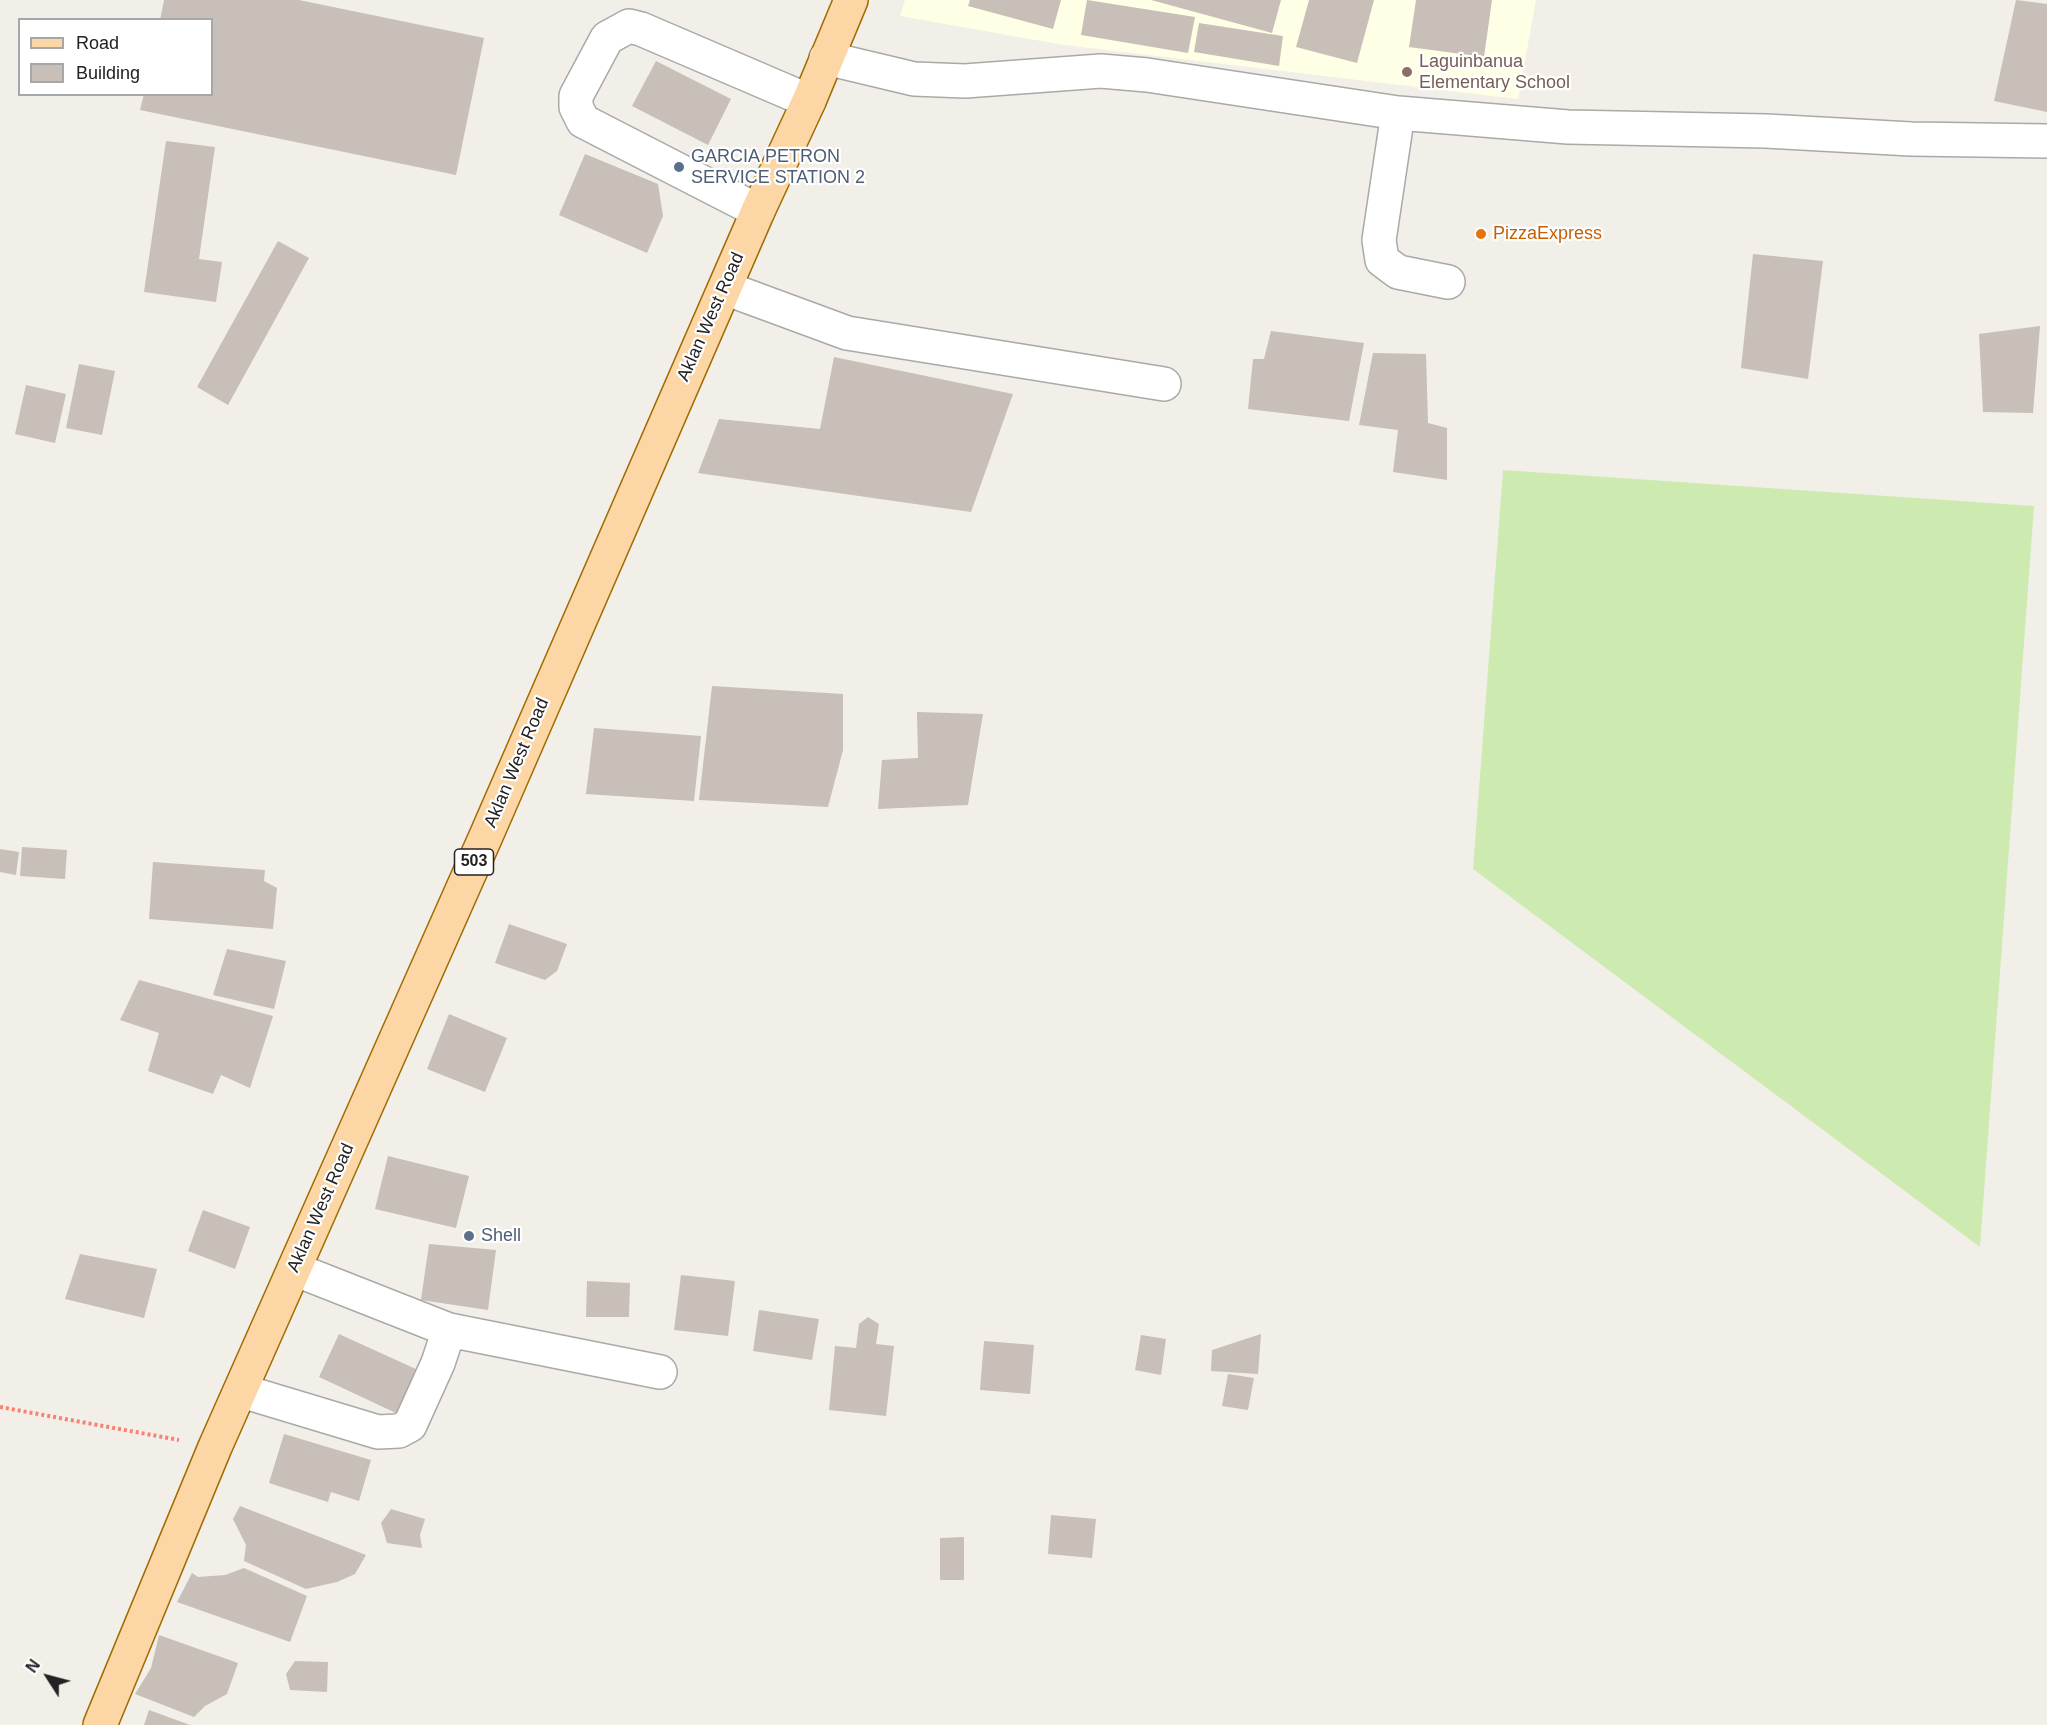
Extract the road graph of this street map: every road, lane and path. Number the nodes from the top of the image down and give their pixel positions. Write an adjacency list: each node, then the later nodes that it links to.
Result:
1 (851, 0): 2 (main road, Aklan West Road / 503)
2 (826, 58): 3 (main road, Aklan West Road / 503); 4 (street)
3 (809, 101): 6 (main road, Aklan West Road / 503); 6 (street)
4 (1398, 113): 5 (street); 7 (street)
5 (2047, 141)
6 (758, 211): 8 (main road, Aklan West Road / 503)
7 (1448, 282)
8 (725, 288): 9 (street); 10 (main road, Aklan West Road / 503)
9 (1164, 384)
10 (294, 1269): 11 (street); 13 (main road, Aklan West Road / 503)
11 (449, 1330): 12 (street); 13 (street)
12 (660, 1372)
13 (242, 1391): 15 (main road, Aklan West Road / 503)
14 (0, 1407): 15 (path)
15 (215, 1447): 16 (main road, Aklan West Road / 503)
16 (100, 1725)

